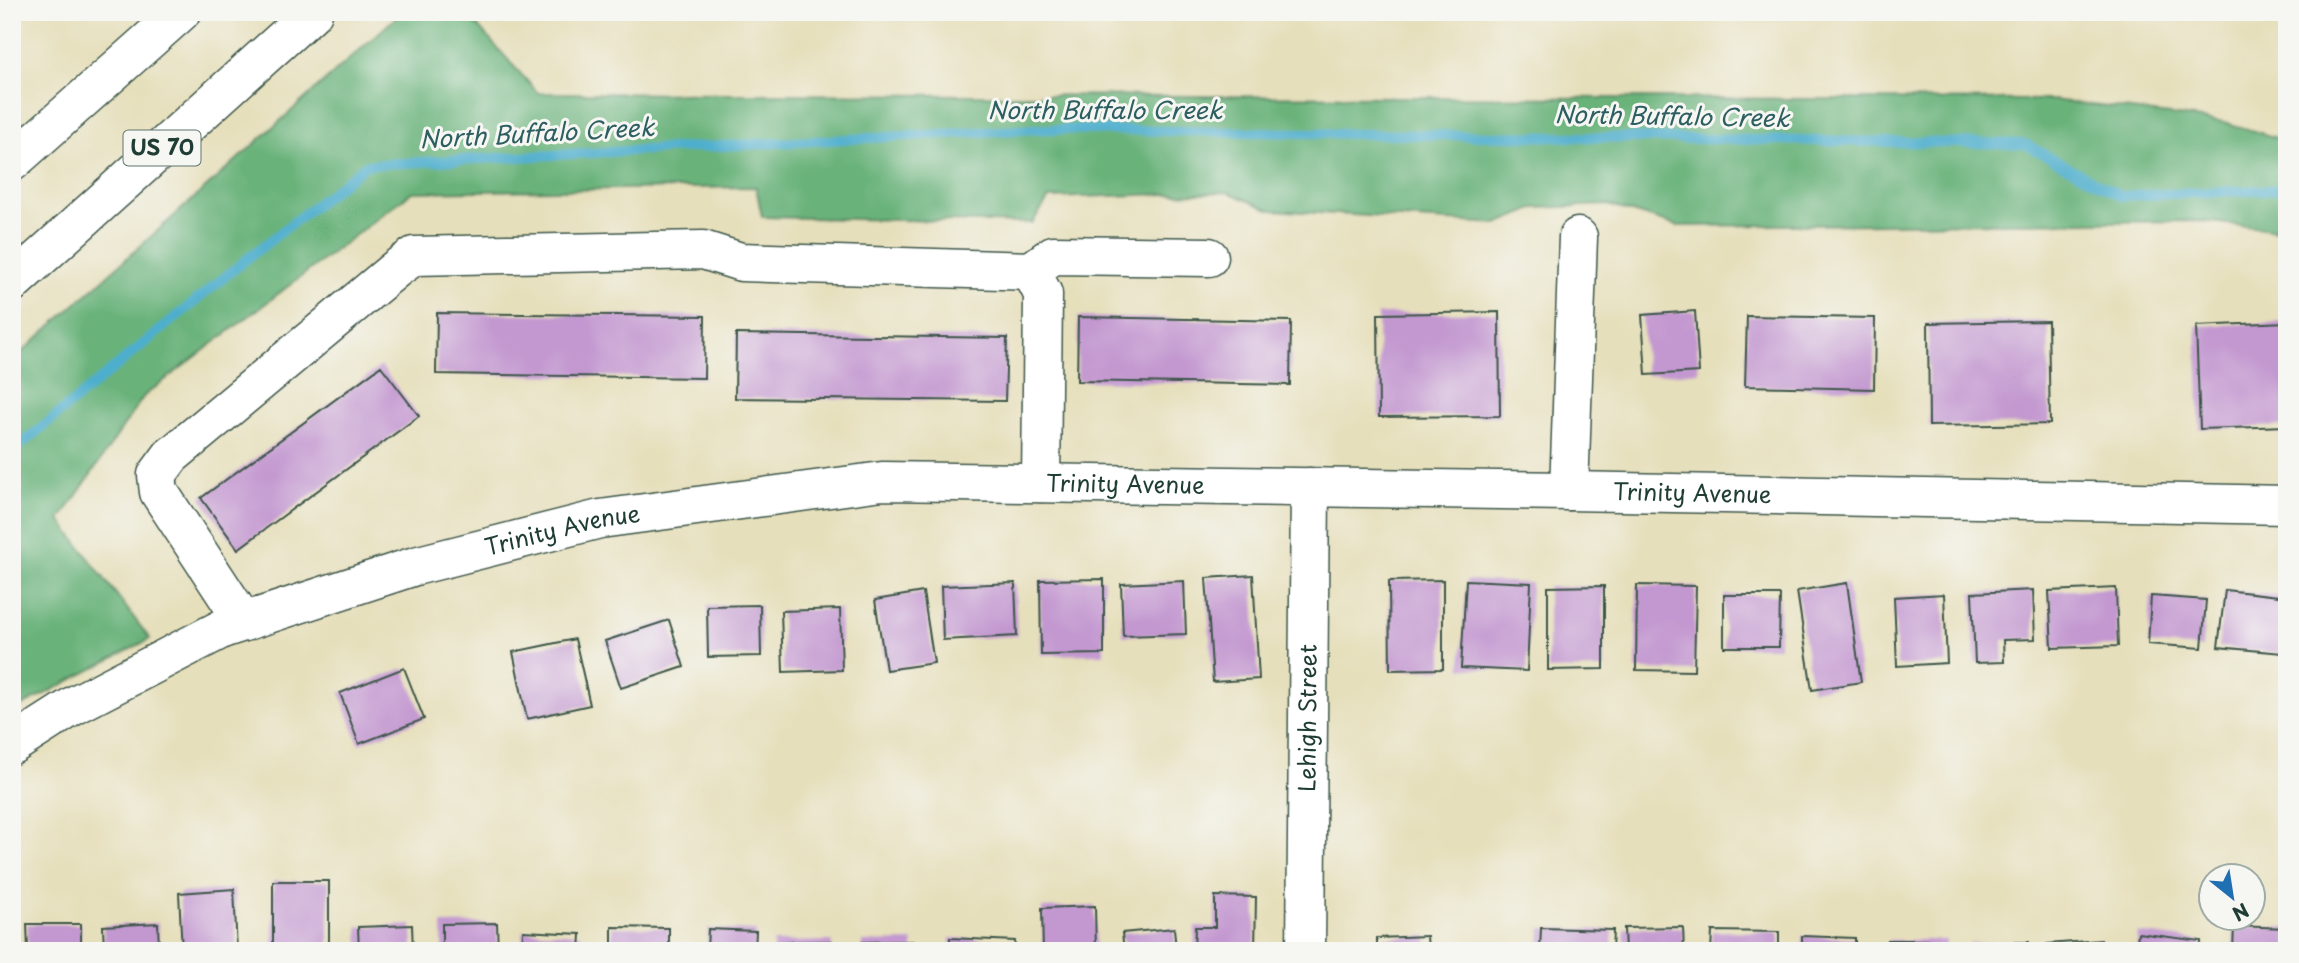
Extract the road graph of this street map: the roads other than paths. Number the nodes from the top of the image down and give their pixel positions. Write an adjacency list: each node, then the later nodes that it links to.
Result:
1 (181, 12): 3 (main road)
2 (313, 12): 7 (main road, US 70)
3 (12, 162)
4 (1578, 237): 10 (main road)
5 (1209, 257): 6 (main road)
6 (1031, 271): 8 (main road); 12 (main road)
7 (12, 284)
8 (1041, 483): 9 (main road, Trinity Avenue); 12 (main road, Trinity Avenue)
9 (1310, 487): 10 (main road, Trinity Avenue); 14 (main road, Lehigh Street)
10 (1569, 491): 11 (main road, Trinity Avenue)
11 (2287, 505)
12 (244, 622): 13 (main road, Trinity Avenue)
13 (12, 745)
14 (1306, 951)

